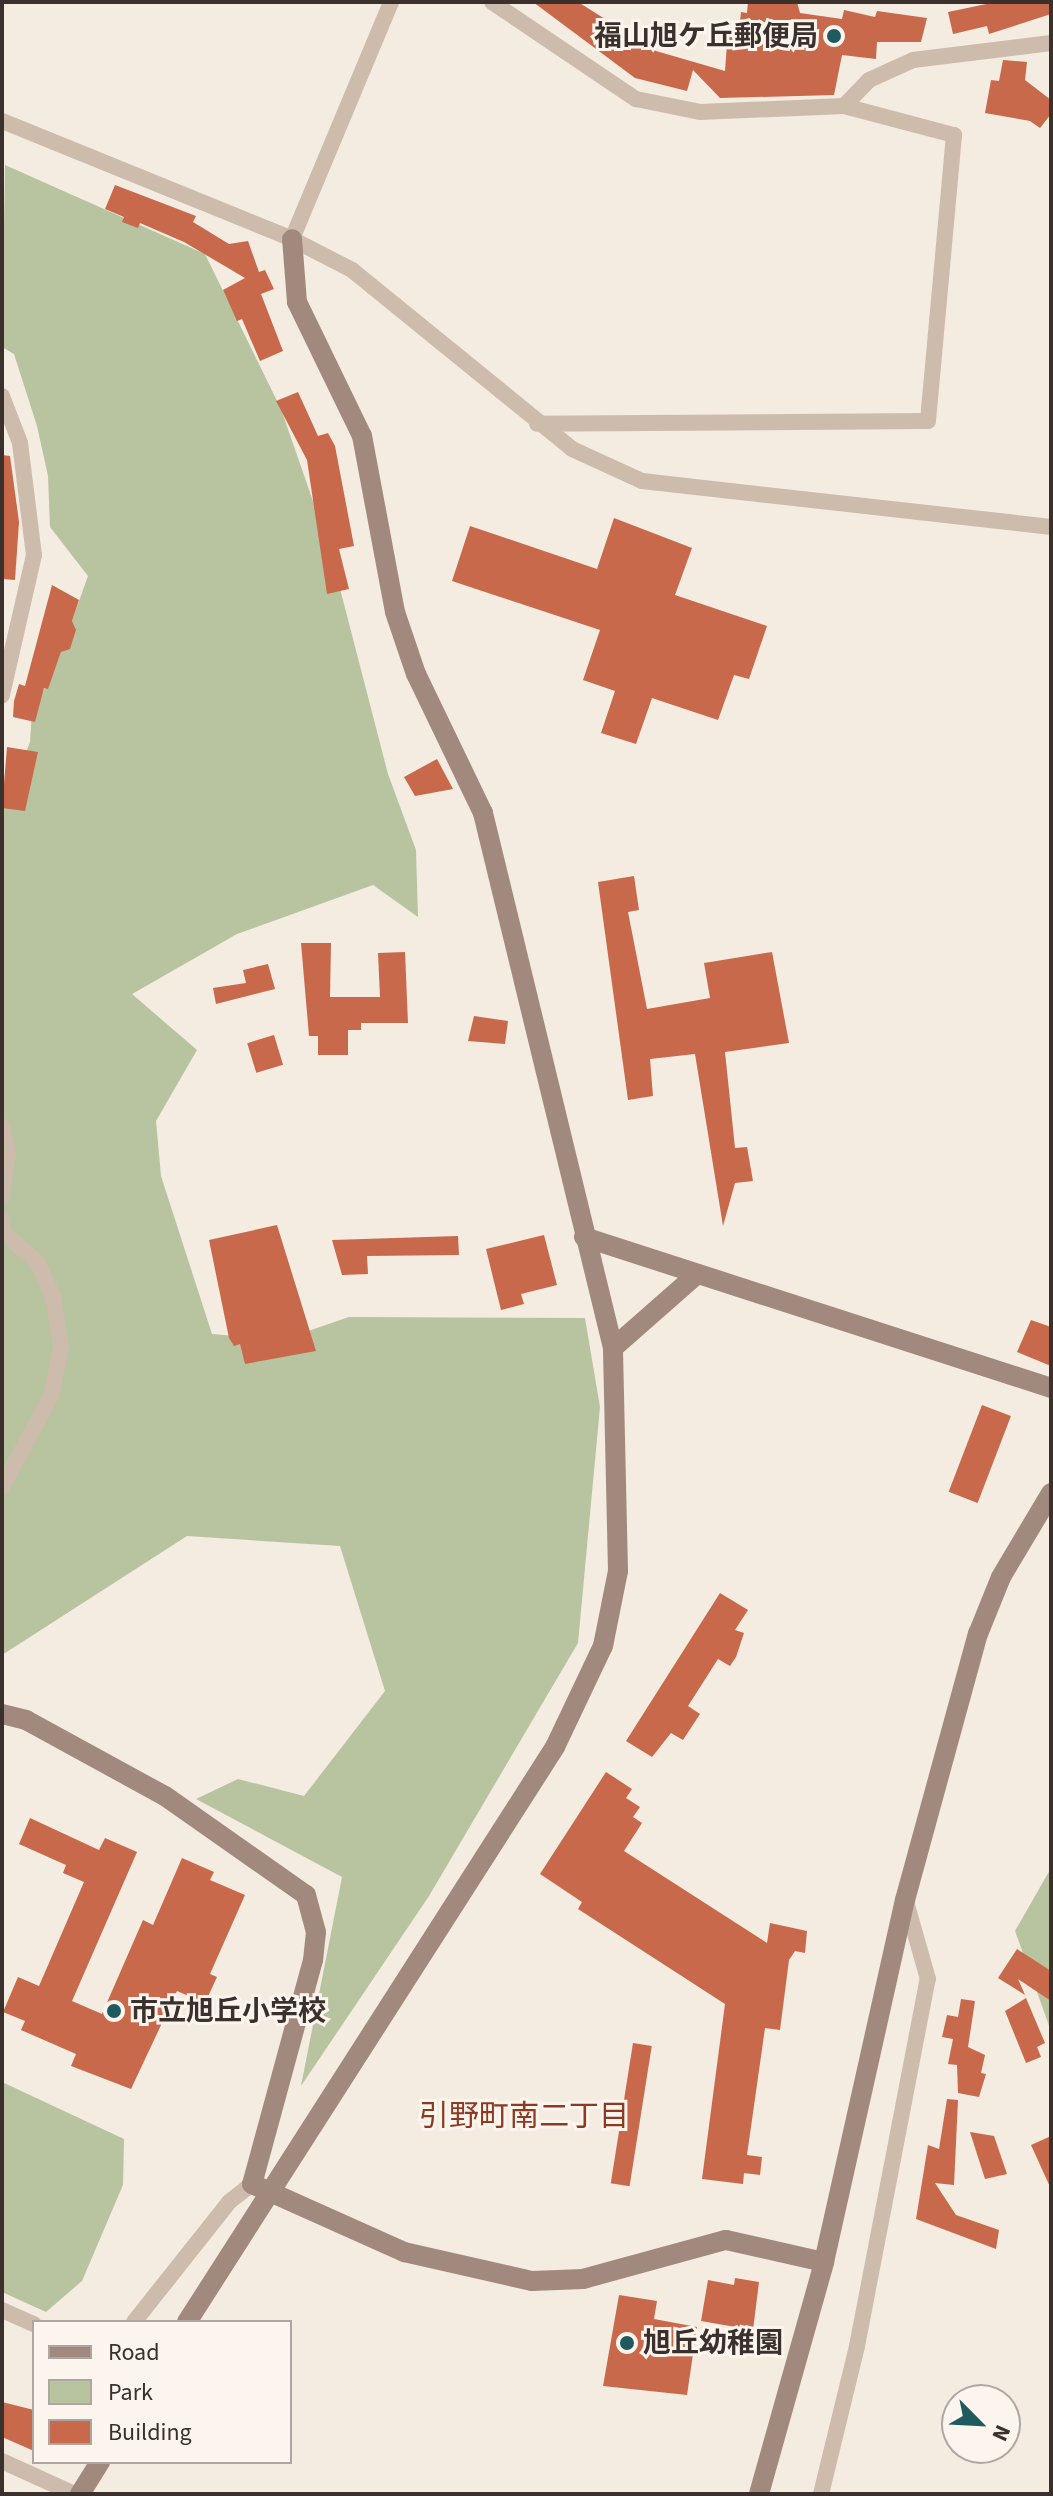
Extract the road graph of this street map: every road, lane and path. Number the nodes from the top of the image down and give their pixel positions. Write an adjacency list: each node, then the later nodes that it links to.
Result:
1 (391, 2): 6 (street)
2 (492, 2): 4 (street)
3 (1051, 43): 4 (street)
4 (844, 106): 8 (street)
5 (2, 121): 6 (street)
6 (292, 239): 8 (street); 14 (street)
7 (2, 396): 10 (street)
8 (537, 424): 9 (street)
9 (1051, 527)
10 (2, 695)
11 (2, 1126): 12 (street)
12 (2, 1197)
13 (2, 1218): 18 (street)
14 (584, 1237): 15 (street); 16 (street)
15 (695, 1276): 16 (street); 17 (street)
16 (613, 1348): 22 (street)
17 (1051, 1388)
18 (2, 1487)
19 (1051, 1493): 21 (street)
20 (2, 1714): 22 (street)
21 (905, 1900): 23 (street); 33 (street)
22 (260, 2188): 23 (street); 25 (street); 26 (street)
23 (824, 2262): 32 (street)
24 (2, 2310): 27 (street)
25 (136, 2320)
26 (188, 2320)
27 (32, 2323)
28 (2, 2461): 30 (street)
29 (99, 2464): 31 (street)
30 (74, 2494)
31 (80, 2494)
32 (759, 2494)
33 (821, 2494)

